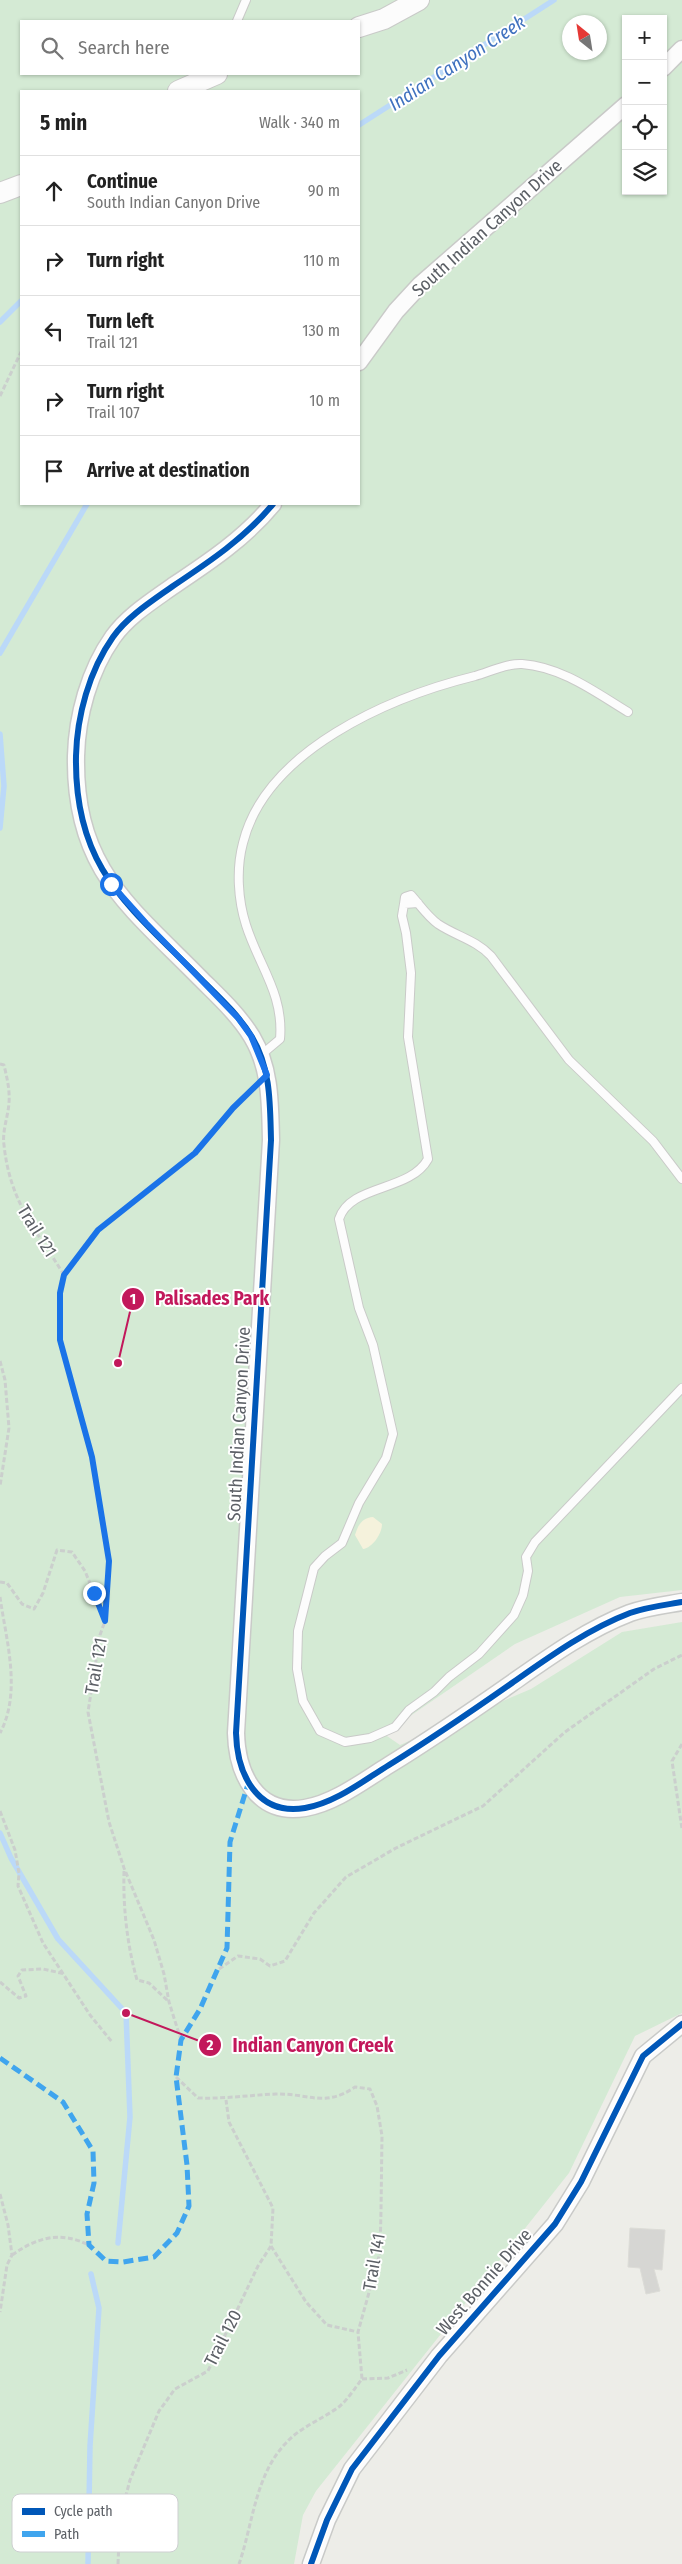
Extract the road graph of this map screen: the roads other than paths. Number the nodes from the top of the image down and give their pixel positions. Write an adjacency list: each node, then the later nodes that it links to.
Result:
1 (246, 0): 3 (lane)
2 (419, 0): 4 (street)
3 (237, 20)
4 (360, 27)
5 (682, 49): 6 (street)
6 (667, 64)
7 (215, 75): 8 (street)
8 (180, 90)
9 (625, 105): 12 (street, South Indian Canyon Drive)
10 (20, 185): 11 (street)
11 (0, 193)
12 (360, 361)
13 (271, 505): 15 (street, South Indian Canyon Drive)
14 (628, 712): 15 (lane)
15 (261, 1055): 18 (street, South Indian Canyon Drive)
16 (682, 1179): 17 (lane)
17 (682, 1388)
18 (682, 1602)
19 (682, 2024): 20 (street, West Bonnie Drive)
20 (311, 2564)

